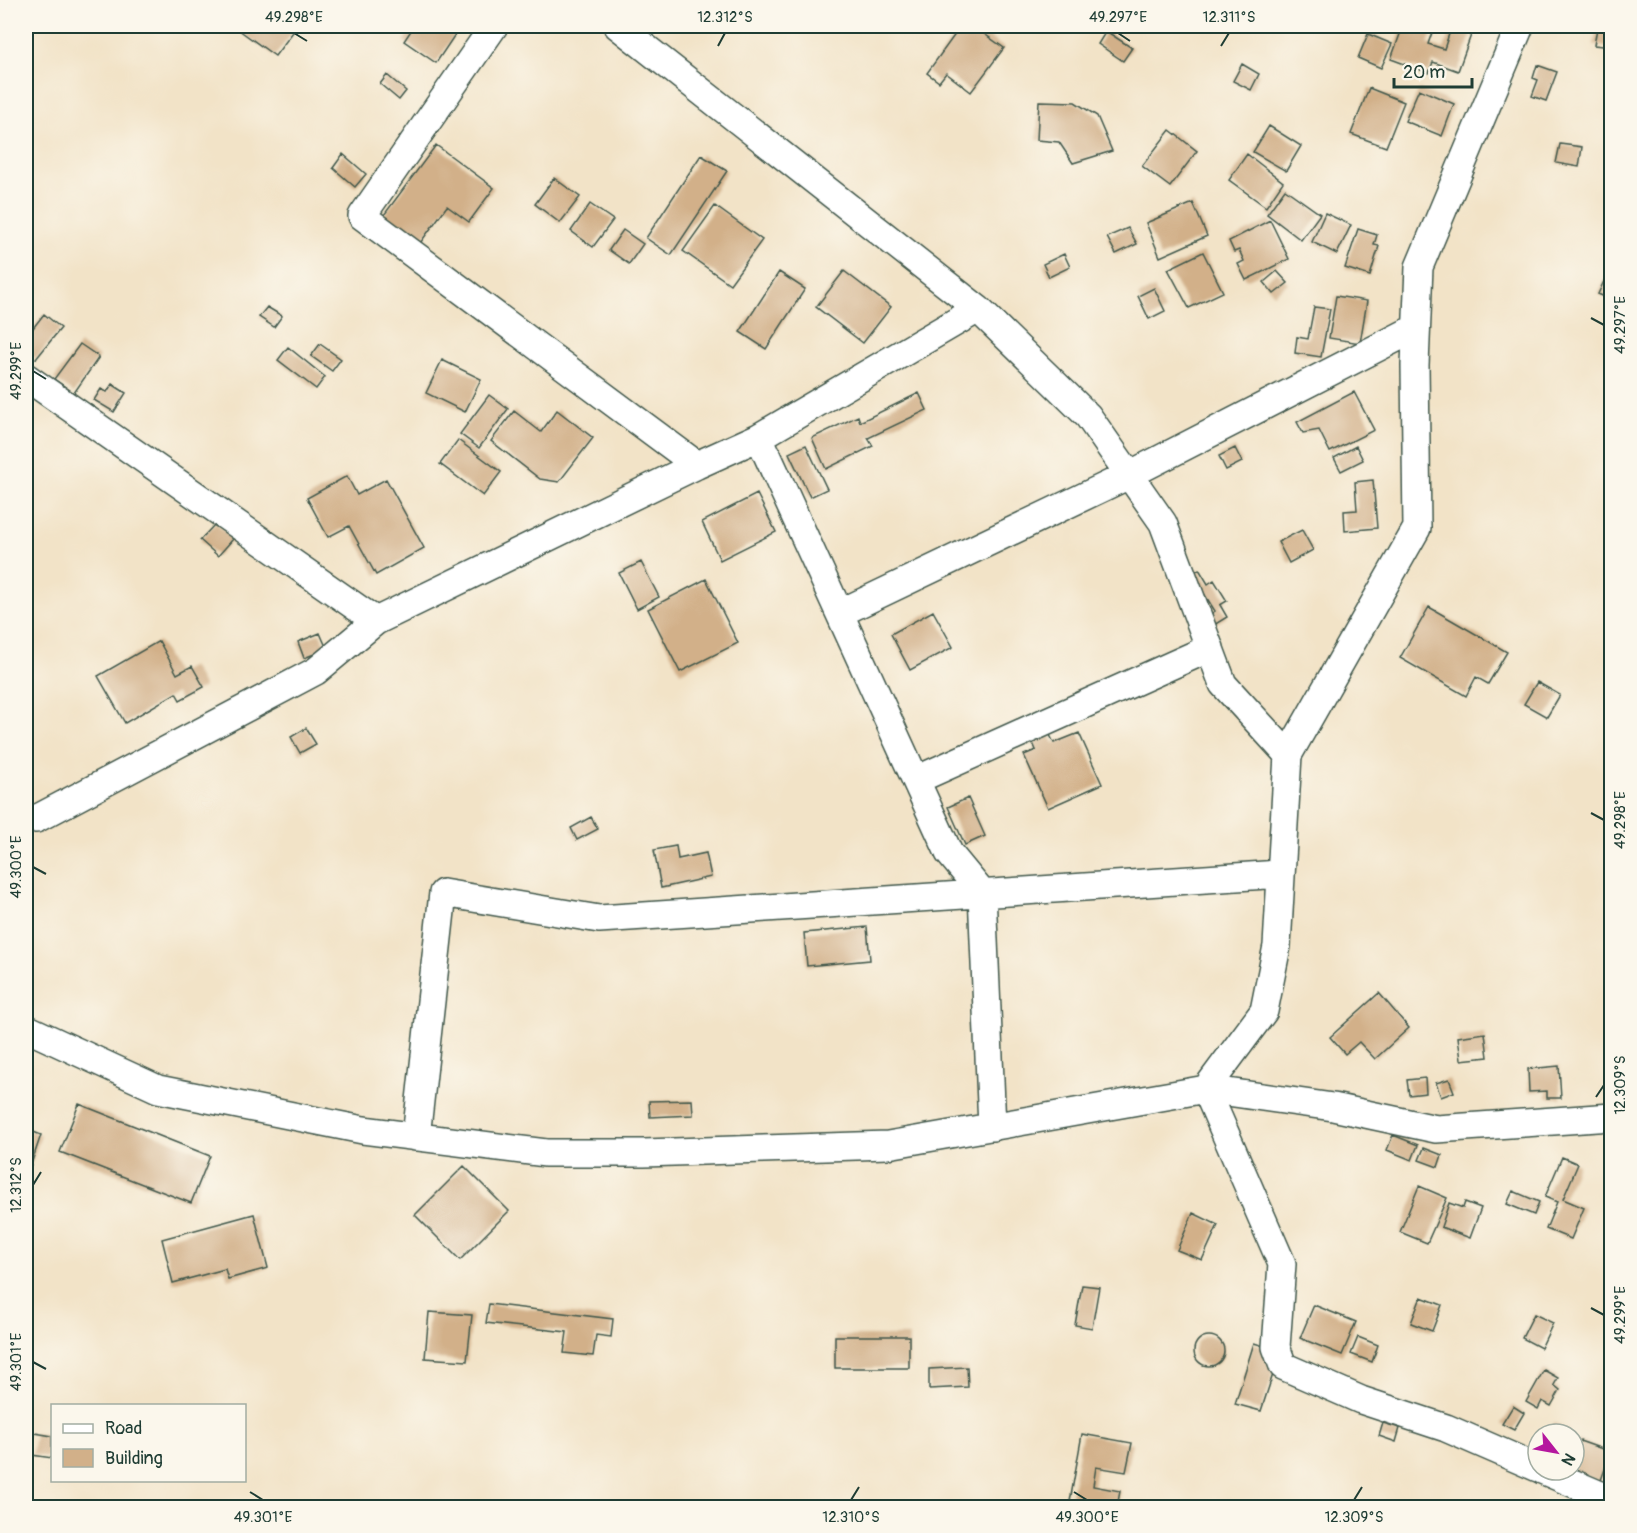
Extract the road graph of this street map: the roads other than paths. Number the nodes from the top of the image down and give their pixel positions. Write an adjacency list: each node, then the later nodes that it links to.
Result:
1 (494, 26): 8 (street)
2 (618, 26): 4 (street)
3 (1520, 26): 5 (street)
4 (978, 309): 7 (street); 9 (street)
5 (1416, 328): 9 (street); 13 (street)
6 (26, 377): 11 (street)
7 (759, 437): 8 (street); 10 (street)
8 (698, 465): 11 (street)
9 (1129, 475): 10 (street); 12 (street)
10 (840, 613): 14 (street)
11 (376, 621): 15 (street)
12 (1210, 648): 13 (street); 14 (street)
13 (1288, 755): 16 (street)
14 (916, 780): 17 (street)
15 (26, 817)
16 (1281, 874): 17 (street); 19 (street)
17 (982, 893): 21 (street); 22 (street)
18 (26, 1028): 22 (street)
19 (1206, 1089): 20 (street); 21 (street); 23 (street)
20 (1611, 1117)
21 (992, 1127): 22 (street)
22 (416, 1137)
23 (1526, 1463)
24 (1570, 1482): 25 (street)
25 (1611, 1500)

